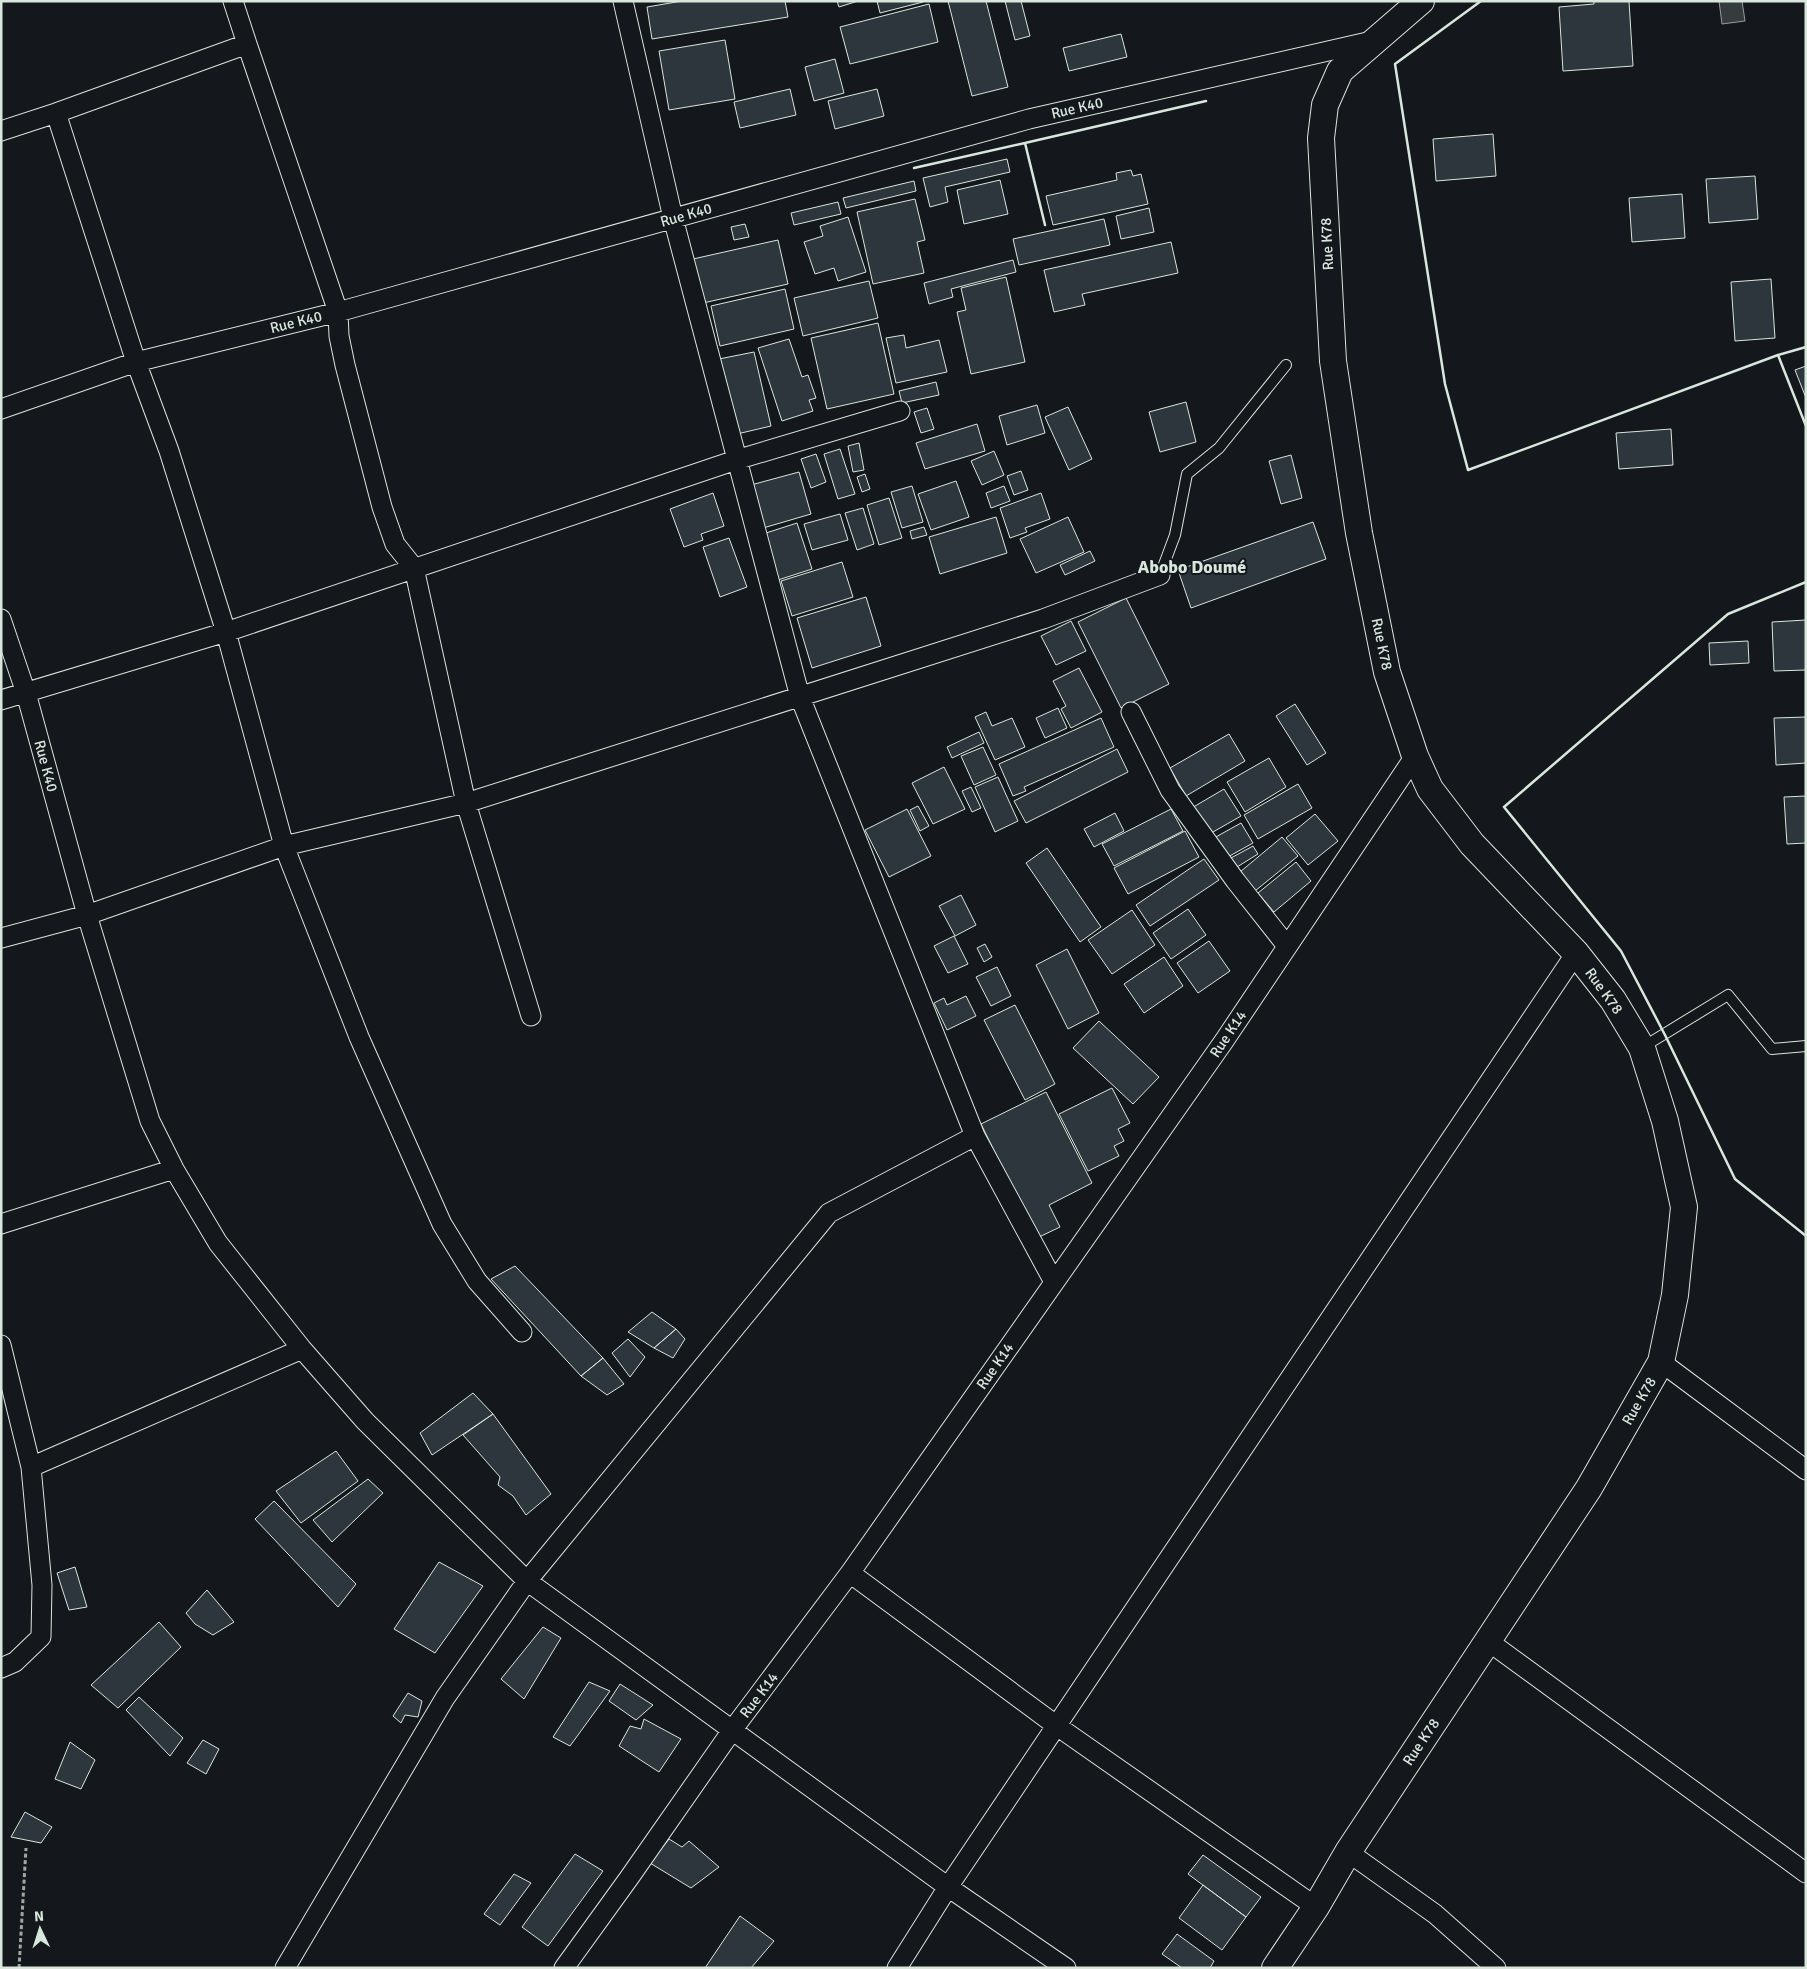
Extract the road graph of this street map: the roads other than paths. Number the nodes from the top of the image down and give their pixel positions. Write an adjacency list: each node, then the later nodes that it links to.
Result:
1 (233, 1): 5 (street)
2 (623, 1): 8 (street)
3 (1421, 1): 4 (street, Rue K78)
4 (1376, 40): 8 (street, Rue K40); 23 (street, Rue K78)
5 (247, 44): 6 (street); 9 (street)
6 (56, 113): 7 (street); 10 (street)
7 (1, 131)
8 (672, 218): 9 (street, Rue K40); 14 (street)
9 (338, 312): 10 (street, Rue K40); 15 (street)
10 (136, 362): 12 (street, Rue K40); 18 (street)
11 (1286, 365): 16 (lane)
12 (1, 409)
13 (900, 412): 14 (street)
14 (736, 460): 15 (street); 20 (street)
15 (414, 568): 18 (street); 24 (street)
16 (1160, 575): 20 (street)
17 (1, 619): 19 (street, Rue K40)
18 (226, 632): 19 (street); 25 (street)
19 (26, 693): 21 (street); 26 (street, Rue K40)
20 (800, 698): 24 (street); 33 (street)
21 (1, 700)
22 (1131, 712): 28 (street)
23 (1415, 756): 28 (street, Rue K14); 29 (street, Rue K78)
24 (466, 803): 25 (street); 30 (street)
25 (284, 846): 26 (street); 37 (street)
26 (87, 915): 27 (street); 34 (street, Rue K40)
27 (1, 938)
28 (1287, 946): 36 (street, Rue K14)
29 (1576, 953): 32 (street, Rue K78); 47 (street)
30 (530, 1016)
31 (1806, 1046): 32 (lane)
32 (1642, 1048): 40 (street, Rue K78)
33 (975, 1136): 36 (street); 44 (street)
34 (174, 1169): 35 (street); 39 (street, Rue K40)
35 (1, 1224)
36 (1054, 1282): 43 (street, Rue K14)
37 (522, 1332)
38 (1, 1346): 41 (street)
39 (302, 1349): 41 (street); 44 (street, Rue K40)
40 (1661, 1362): 42 (street); 45 (street, Rue K78)
41 (32, 1467): 46 (street)
42 (1806, 1470)
43 (850, 1573): 47 (street); 48 (street, Rue K14)
44 (527, 1581): 48 (street, Rue K40); 53 (street)
45 (1488, 1641): 49 (street, Rue K78); 50 (street)
46 (1, 1668)
47 (1056, 1726): 51 (street); 52 (street)
48 (733, 1729): 51 (street, Rue K40); 54 (street, Rue K14)
49 (1348, 1852): 52 (street, Rue K78); 58 (street)
50 (1806, 1873)
51 (948, 1887): 55 (street); 56 (street, Rue K40)
52 (1316, 1907): 57 (street, Rue K78)
53 (285, 1968)
54 (564, 1968)
55 (897, 1968)
56 (1066, 1968)
57 (1275, 1968)
58 (1496, 1968)

